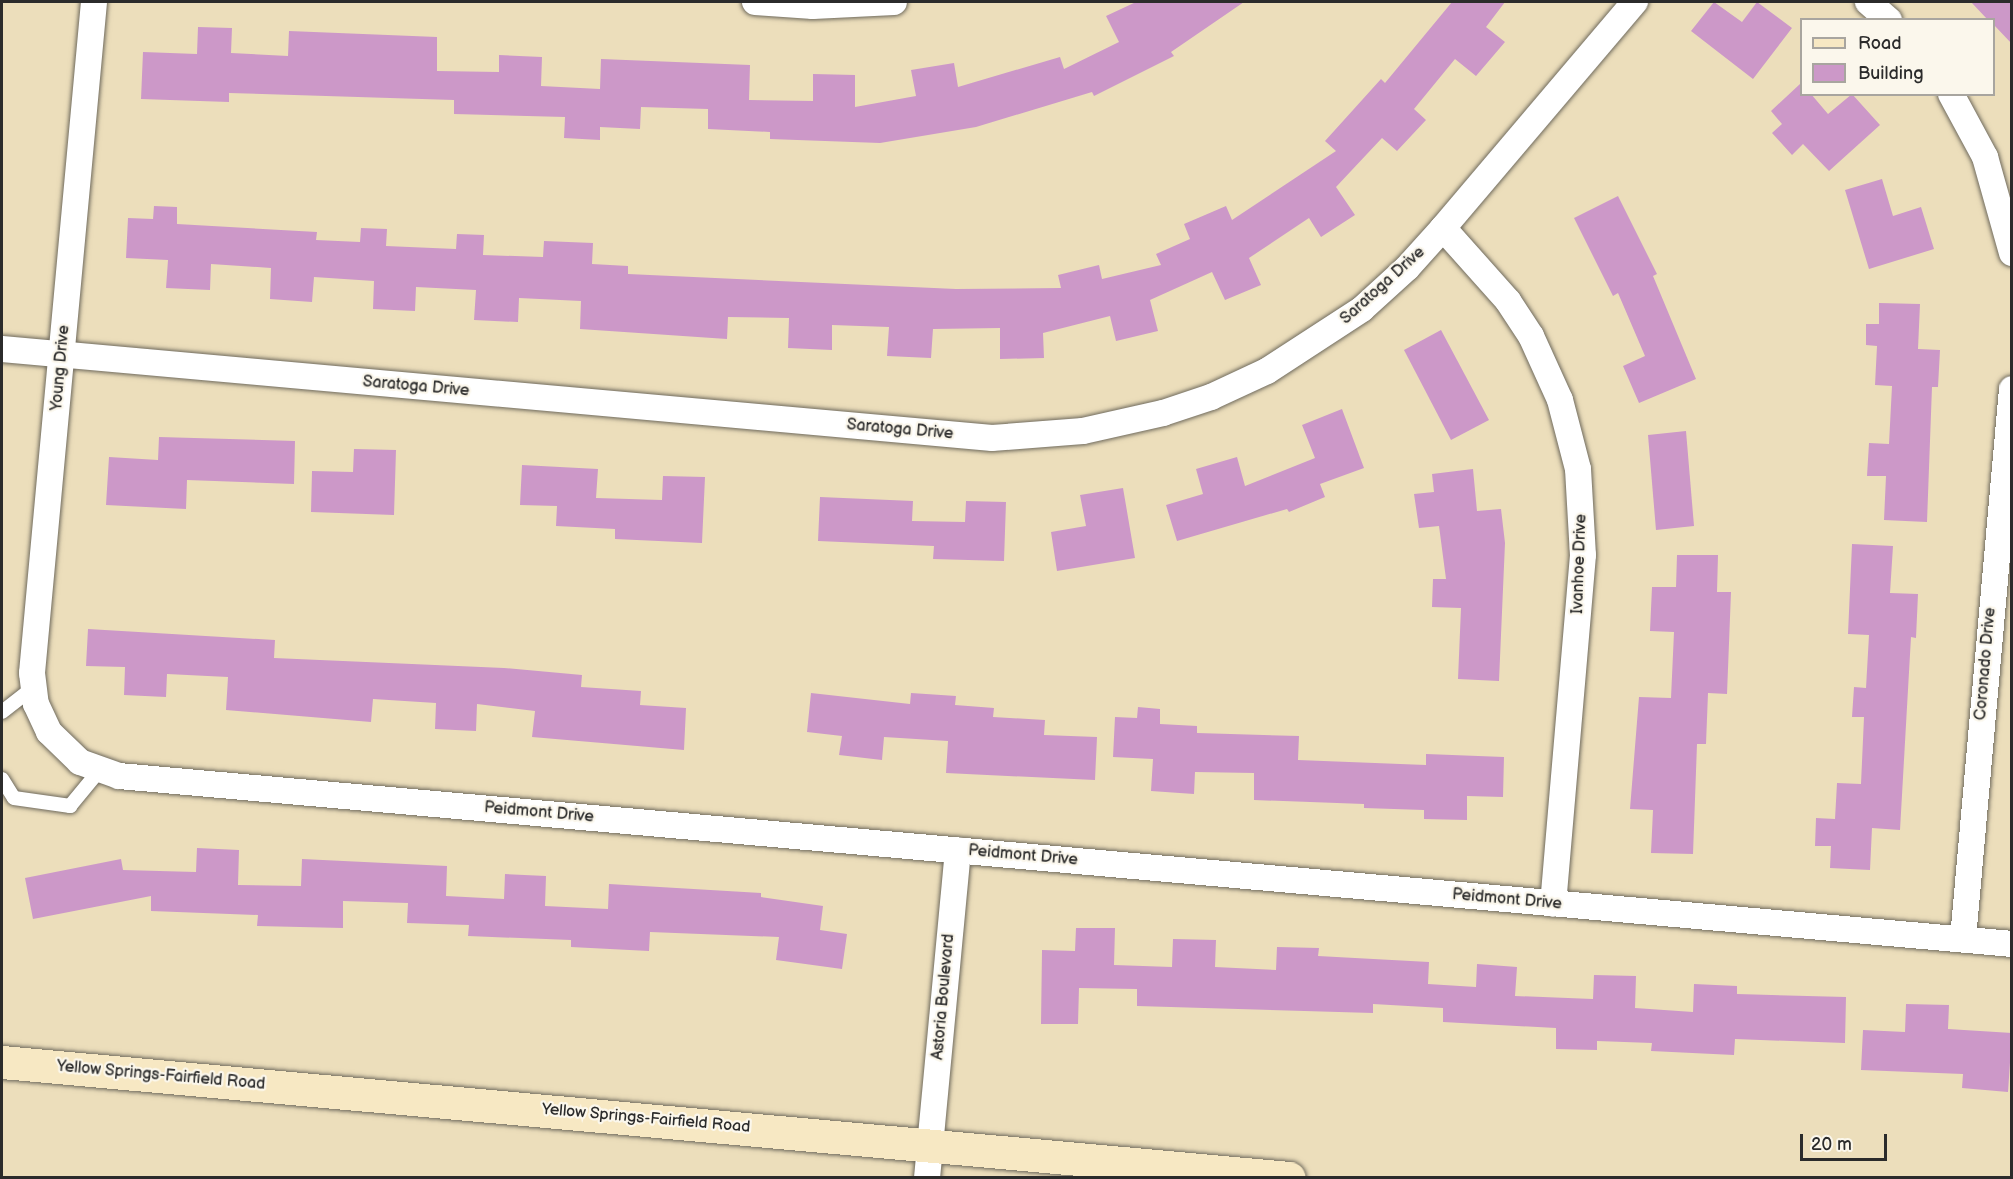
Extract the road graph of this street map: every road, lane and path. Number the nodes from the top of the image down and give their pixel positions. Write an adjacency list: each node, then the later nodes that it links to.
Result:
1 (94, 2): 11 (street, Young Drive)
2 (754, 2): 3 (street)
3 (894, 2)
4 (1635, 2): 8 (street, Saratoga Drive)
5 (1868, 2): 6 (street)
6 (1887, 18)
7 (1952, 96): 9 (street)
8 (1443, 228): 11 (street, Saratoga Drive); 20 (street, Ivanhoe Drive)
9 (2012, 253)
10 (2, 349): 11 (street, Saratoga Drive)
11 (62, 355): 14 (street, Young Drive)
12 (2012, 389): 13 (street, Coronado Drive)
13 (2005, 530): 21 (street, Coronado Drive)
14 (33, 688): 15 (lane); 16 (street, Young Drive)
15 (2, 712)
16 (49, 732): 17 (street, Peidmont Drive)
17 (99, 771): 18 (lane); 19 (street, Peidmont Drive)
18 (2, 778)
19 (957, 850): 20 (street, Peidmont Drive); 24 (street, Astoria Boulevard)
20 (1553, 904): 21 (street, Peidmont Drive)
21 (1964, 939): 22 (street, Peidmont Drive)
22 (2012, 944)
23 (2, 1062): 24 (main road, Yellow Springs-Fairfield Road)
24 (930, 1144): 25 (street, Astoria Boulevard); 26 (main road, Yellow Springs-Fairfield Road)
25 (927, 1178)
26 (1290, 1178)

